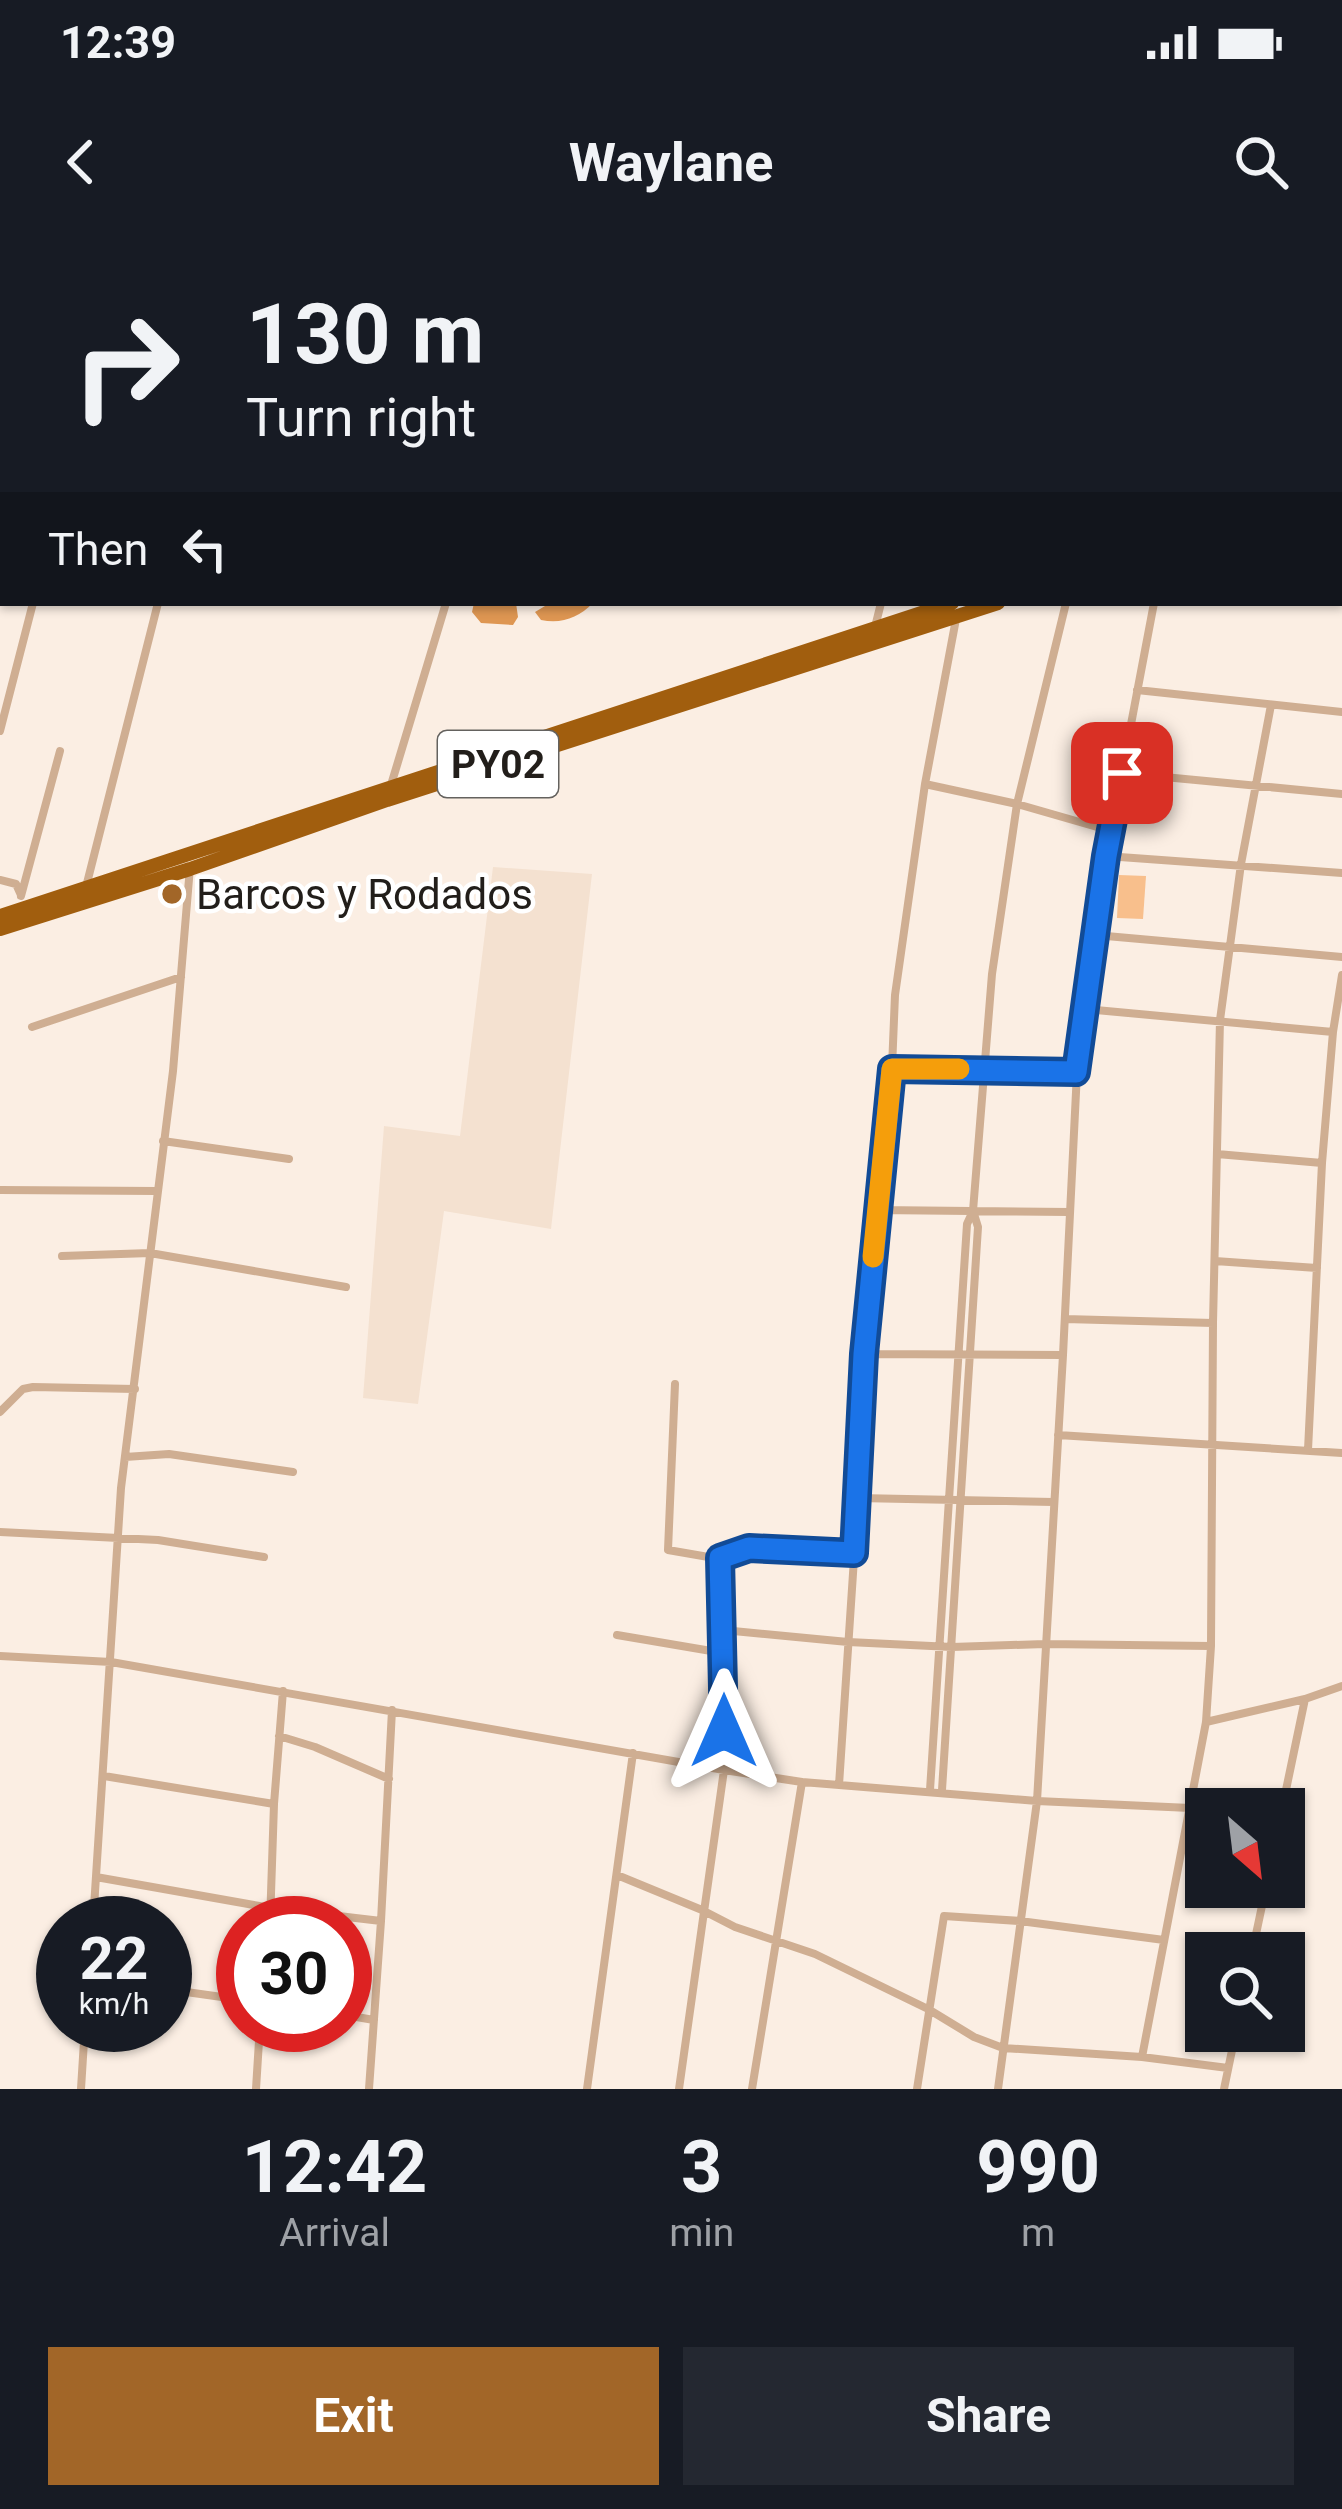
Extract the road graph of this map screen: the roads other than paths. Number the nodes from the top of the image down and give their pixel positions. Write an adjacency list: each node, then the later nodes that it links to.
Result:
1 (32, 606): 12 (street)
2 (157, 606): 26 (street)
3 (445, 606): 17 (street)
4 (880, 606): 8 (street)
5 (1065, 606): 19 (street)
6 (1153, 606): 9 (street)
7 (954, 610): 8 (highway, PY02); 15 (street); 22 (highway, PY02)
8 (875, 627): 17 (highway, PY02)
9 (1137, 690): 10 (street); 14 (street)
10 (1271, 705): 11 (street); 16 (street)
11 (1342, 712)
12 (0, 730)
13 (60, 752): 27 (street)
14 (1122, 773): 16 (street); 20 (street)
15 (925, 784): 19 (street); 39 (street)
16 (1256, 785): 18 (street); 23 (street)
17 (391, 786): 22 (highway, PY02)
18 (1342, 794)
19 (1017, 804): 20 (street); 40 (street)
20 (1111, 831): 21 (street)
21 (1106, 856): 23 (street); 30 (street)
22 (189, 862): 26 (highway, PY02); 29 (highway, PY02); 34 (street)
23 (1241, 864): 24 (street); 31 (street)
24 (1342, 873)
25 (0, 880): 27 (street)
26 (86, 888): 27 (highway, PY02)
27 (25, 902): 28 (highway, PY02)
28 (0, 916)
29 (0, 929)
30 (1095, 935): 31 (street); 35 (street)
31 (1228, 946): 32 (street); 36 (street)
32 (1342, 957)
33 (1342, 974): 38 (street)
34 (181, 977): 37 (street); 42 (street)
35 (1085, 1010): 36 (street); 41 (street)
36 (1220, 1020): 38 (street); 43 (street)
37 (32, 1027)
38 (1333, 1032): 45 (street)
39 (892, 1069): 40 (street); 48 (street)
40 (984, 1069): 41 (street); 49 (street)
41 (1076, 1072): 50 (street)
42 (163, 1141): 44 (street); 47 (street)
43 (1217, 1154): 45 (street); 53 (street)
44 (289, 1159)
45 (1322, 1163): 54 (street)
46 (0, 1190): 47 (street)
47 (157, 1192): 51 (street)
48 (877, 1210): 49 (street); 58 (street)
49 (973, 1211): 50 (street); 59 (street); 60 (street)
50 (1069, 1212): 56 (street)
51 (151, 1252): 52 (street); 55 (street); 63 (street)
52 (62, 1256)
53 (1215, 1261): 54 (street); 57 (street)
54 (1317, 1268): 67 (street)
55 (346, 1287)
56 (1064, 1319): 57 (street); 61 (street)
57 (1214, 1323): 66 (street)
58 (864, 1354): 59 (street); 71 (street)
59 (958, 1354): 60 (street); 72 (street)
60 (970, 1354): 61 (street); 73 (street)
61 (1064, 1355): 65 (street)
62 (674, 1384): 79 (street)
63 (135, 1389): 64 (street); 69 (street)
64 (0, 1412)
65 (1058, 1435): 66 (street); 74 (street)
66 (1212, 1445): 67 (street); 84 (street)
67 (1308, 1450): 68 (street)
68 (1342, 1454)
69 (125, 1457): 70 (street); 76 (street)
70 (293, 1472)
71 (858, 1498): 72 (street); 77 (street)
72 (950, 1500): 73 (street); 85 (street)
73 (962, 1501): 74 (street); 86 (street)
74 (1053, 1502): 83 (street)
75 (0, 1532): 76 (street)
76 (118, 1537): 78 (street); 89 (street)
77 (854, 1553): 79 (street); 82 (street)
78 (264, 1557)
79 (720, 1558): 80 (street)
80 (723, 1630): 82 (street); 87 (street)
81 (617, 1635): 87 (street)
82 (848, 1642): 85 (street); 101 (street)
83 (1045, 1644): 84 (street); 86 (street); 106 (street)
84 (1210, 1646): 94 (street)
85 (940, 1647): 86 (street); 104 (street)
86 (952, 1647): 105 (street)
87 (723, 1653): 97 (street)
88 (0, 1656): 89 (street)
89 (111, 1662): 91 (street); 98 (street)
90 (1342, 1686): 92 (street)
91 (283, 1691): 93 (street); 95 (street)
92 (1305, 1700): 94 (street); 103 (street)
93 (392, 1710): 96 (street); 99 (street)
94 (1206, 1722): 102 (street)
95 (279, 1736): 99 (street); 107 (street)
96 (633, 1753): 97 (street); 110 (street)
97 (724, 1770): 100 (street); 115 (street)
98 (104, 1776): 107 (street); 111 (street)
99 (389, 1779): 117 (street)
100 (802, 1782): 101 (street); 119 (street)
101 (839, 1785): 104 (street)
102 (1194, 1788)
103 (1286, 1788)
104 (929, 1790): 105 (street)
105 (942, 1791): 106 (street)
106 (1037, 1801): 108 (street); 118 (street)
107 (274, 1804): 113 (street)
108 (1185, 1808)
109 (1185, 1833): 120 (street)
110 (617, 1874): 115 (street); 132 (street)
111 (96, 1877): 112 (street); 114 (street)
112 (95, 1896)
113 (271, 1896)
114 (216, 1898)
115 (702, 1910): 119 (street); 133 (street)
116 (372, 1920): 117 (street)
117 (381, 1921): 122 (street)
118 (1020, 1921): 120 (street); 121 (street); 123 (street)
119 (776, 1940): 121 (street); 134 (street)
120 (1164, 1940): 127 (street)
121 (928, 2009): 123 (street); 135 (street)
122 (374, 2020): 131 (street)
123 (1003, 2048): 127 (street); 136 (street)
124 (84, 2052): 129 (street)
125 (258, 2052): 130 (street)
126 (1231, 2052): 128 (street)
127 (1142, 2057): 128 (street)
128 (1228, 2068): 137 (street)
129 (81, 2089)
130 (256, 2089)
131 (369, 2089)
132 (586, 2089)
133 (679, 2089)
134 (752, 2089)
135 (917, 2089)
136 (998, 2089)
137 (1224, 2089)

